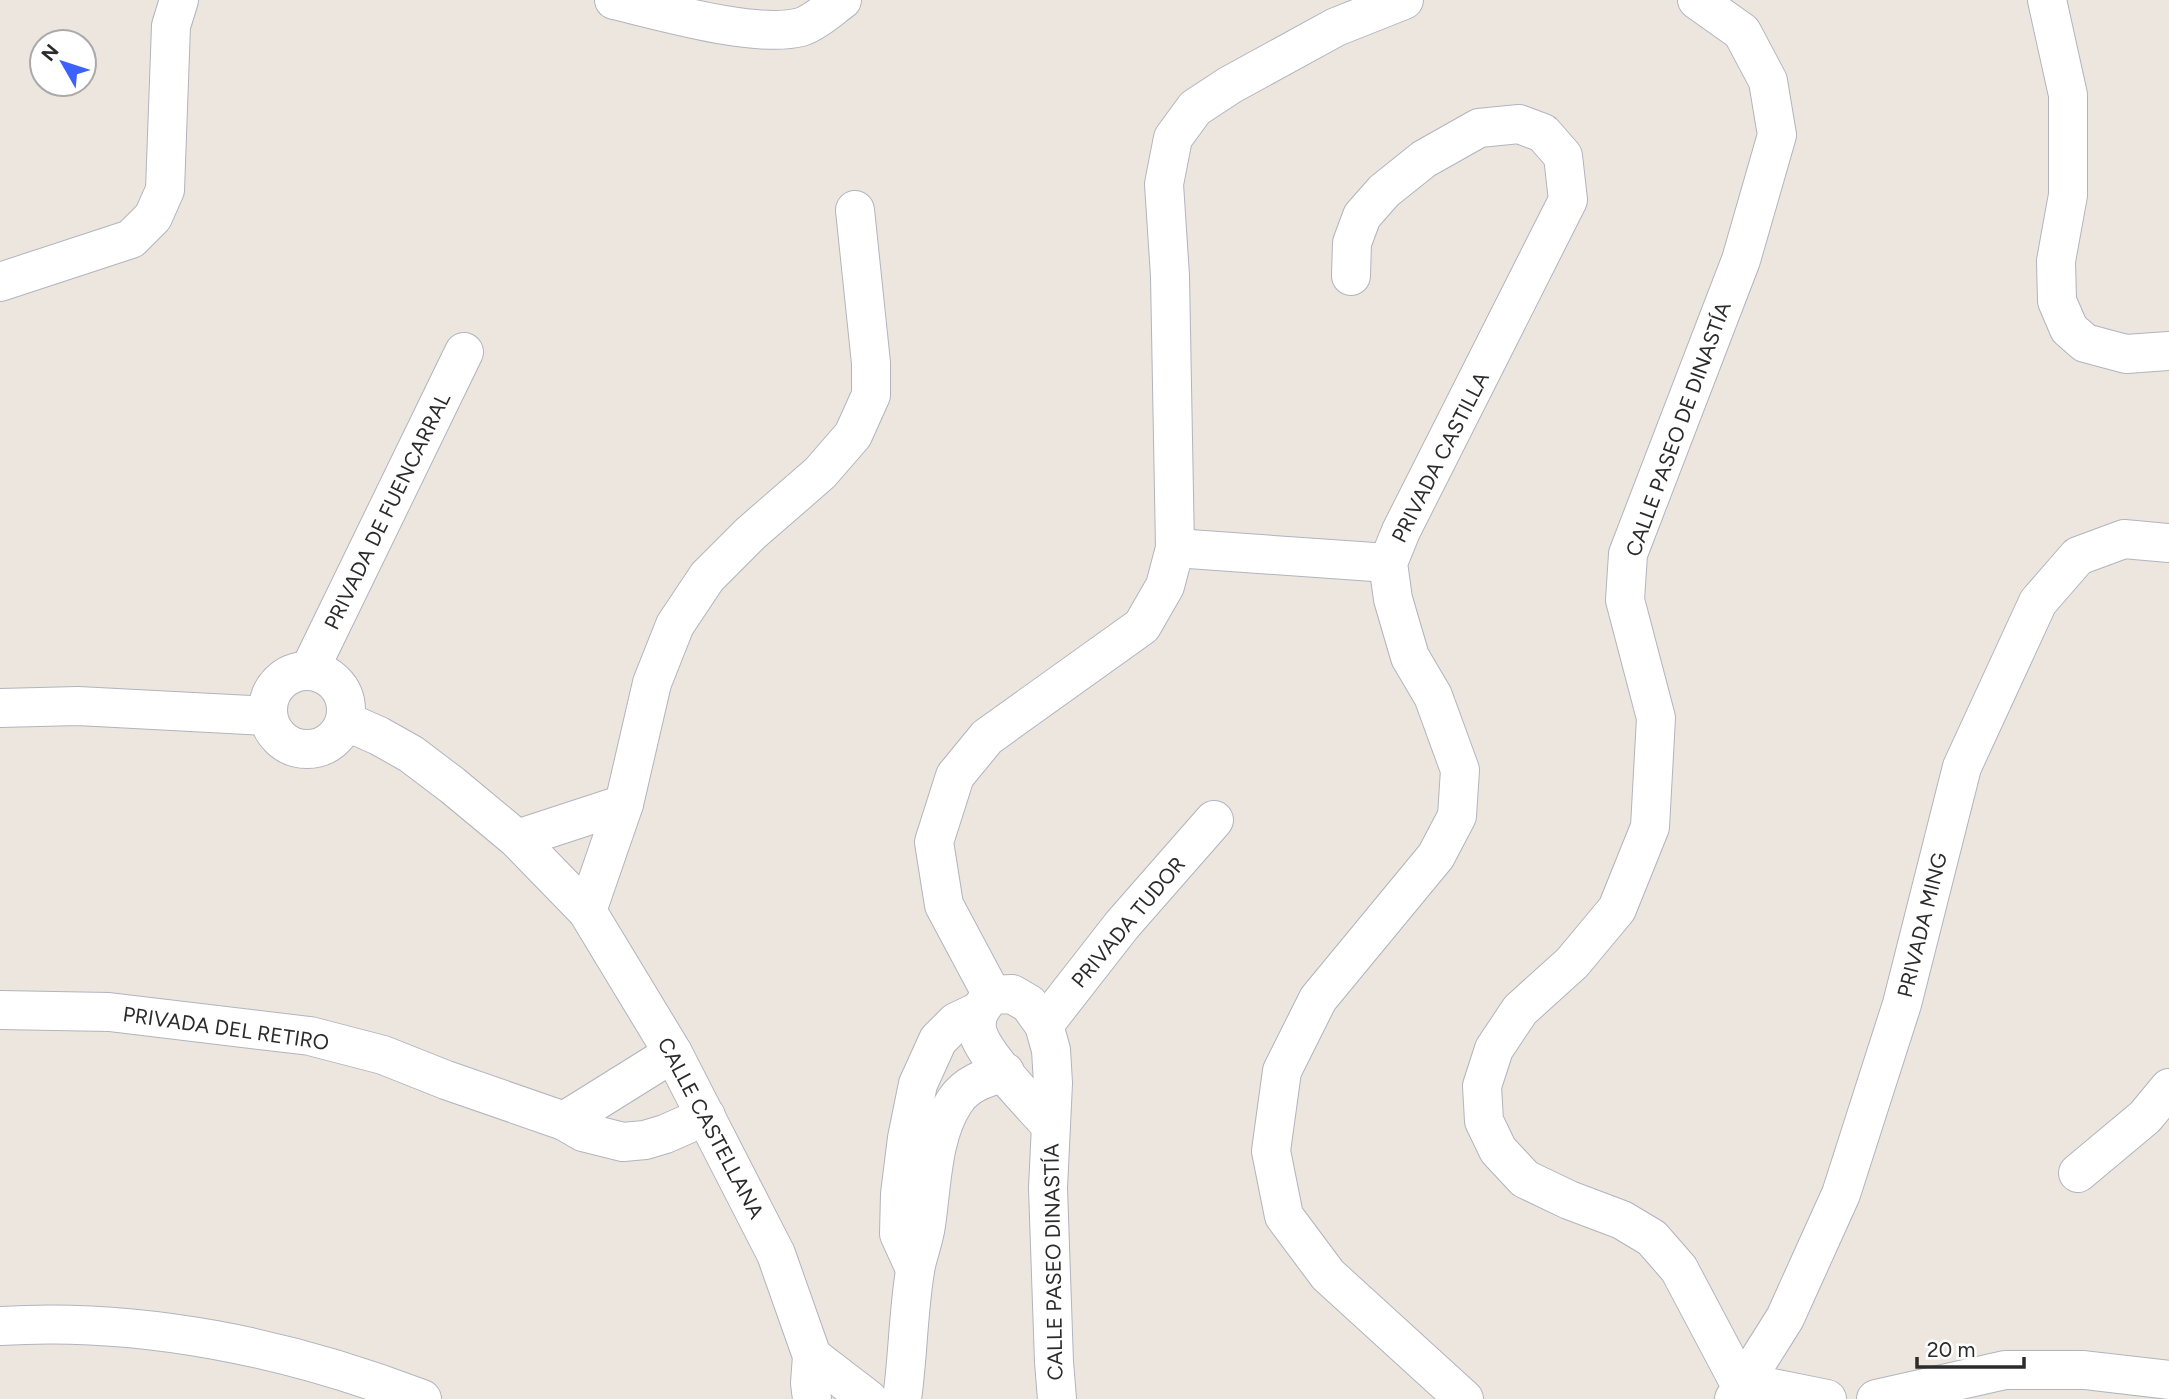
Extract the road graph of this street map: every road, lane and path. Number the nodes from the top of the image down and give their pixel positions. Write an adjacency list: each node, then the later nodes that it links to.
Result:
1 (179, 0): 9 (street)
2 (614, 0): 3 (street)
3 (842, 0)
4 (1404, 0): 13 (street)
5 (1697, 0): 37 (street, CALLE PASEO DE DINASTÍA)
6 (2047, 0): 10 (street)
7 (855, 210): 19 (street)
8 (1351, 276): 14 (street, PRIVADA CASTILLA)
9 (0, 282)
10 (2169, 351)
11 (464, 352): 15 (street, PRIVADA DE FUENCARRAL)
12 (2169, 543): 37 (street, PRIVADA MING)
13 (1175, 548): 14 (street); 23 (street)
14 (1388, 563): 43 (street, PRIVADA CASTILLA)
15 (309, 671): 17 (street); 18 (street)
16 (0, 708): 17 (street)
17 (268, 716): 18 (street)
18 (345, 721): 21 (street, CALLE CASTELLANA)
19 (624, 804): 21 (street); 22 (street)
20 (1213, 820): 25 (street, PRIVADA TUDOR)
21 (517, 839): 22 (street, CALLE CASTELLANA)
22 (587, 911): 26 (street, CALLE CASTELLANA)
23 (985, 1003): 25 (street, CALLE PASEO DINASTÍA); 27 (street, CALLE PASEO DINASTÍA); 33 (street)
24 (0, 1010): 30 (street, PRIVADA DEL RETIRO)
25 (1044, 1025): 31 (street, CALLE PASEO DINASTÍA)
26 (673, 1053): 29 (street, CALLE CASTELLANA); 30 (street)
27 (1004, 1072): 31 (street, CALLE PASEO DINASTÍA); 33 (street)
28 (2169, 1088): 32 (street)
29 (706, 1116): 30 (street); 35 (street, CALLE CASTELLANA)
30 (565, 1121)
31 (1050, 1125): 42 (street, CALLE PASEO DINASTÍA)
32 (2078, 1173)
33 (915, 1269): 41 (street)
34 (0, 1326): 38 (street)
35 (812, 1356): 39 (street, CALLE CASTELLANA); 40 (street)
36 (2169, 1380): 45 (street)
37 (1738, 1394): 44 (street)
38 (422, 1399)
39 (812, 1399)
40 (868, 1399)
41 (902, 1399)
42 (1057, 1399)
43 (1464, 1399)
44 (1827, 1399)
45 (1876, 1399)

